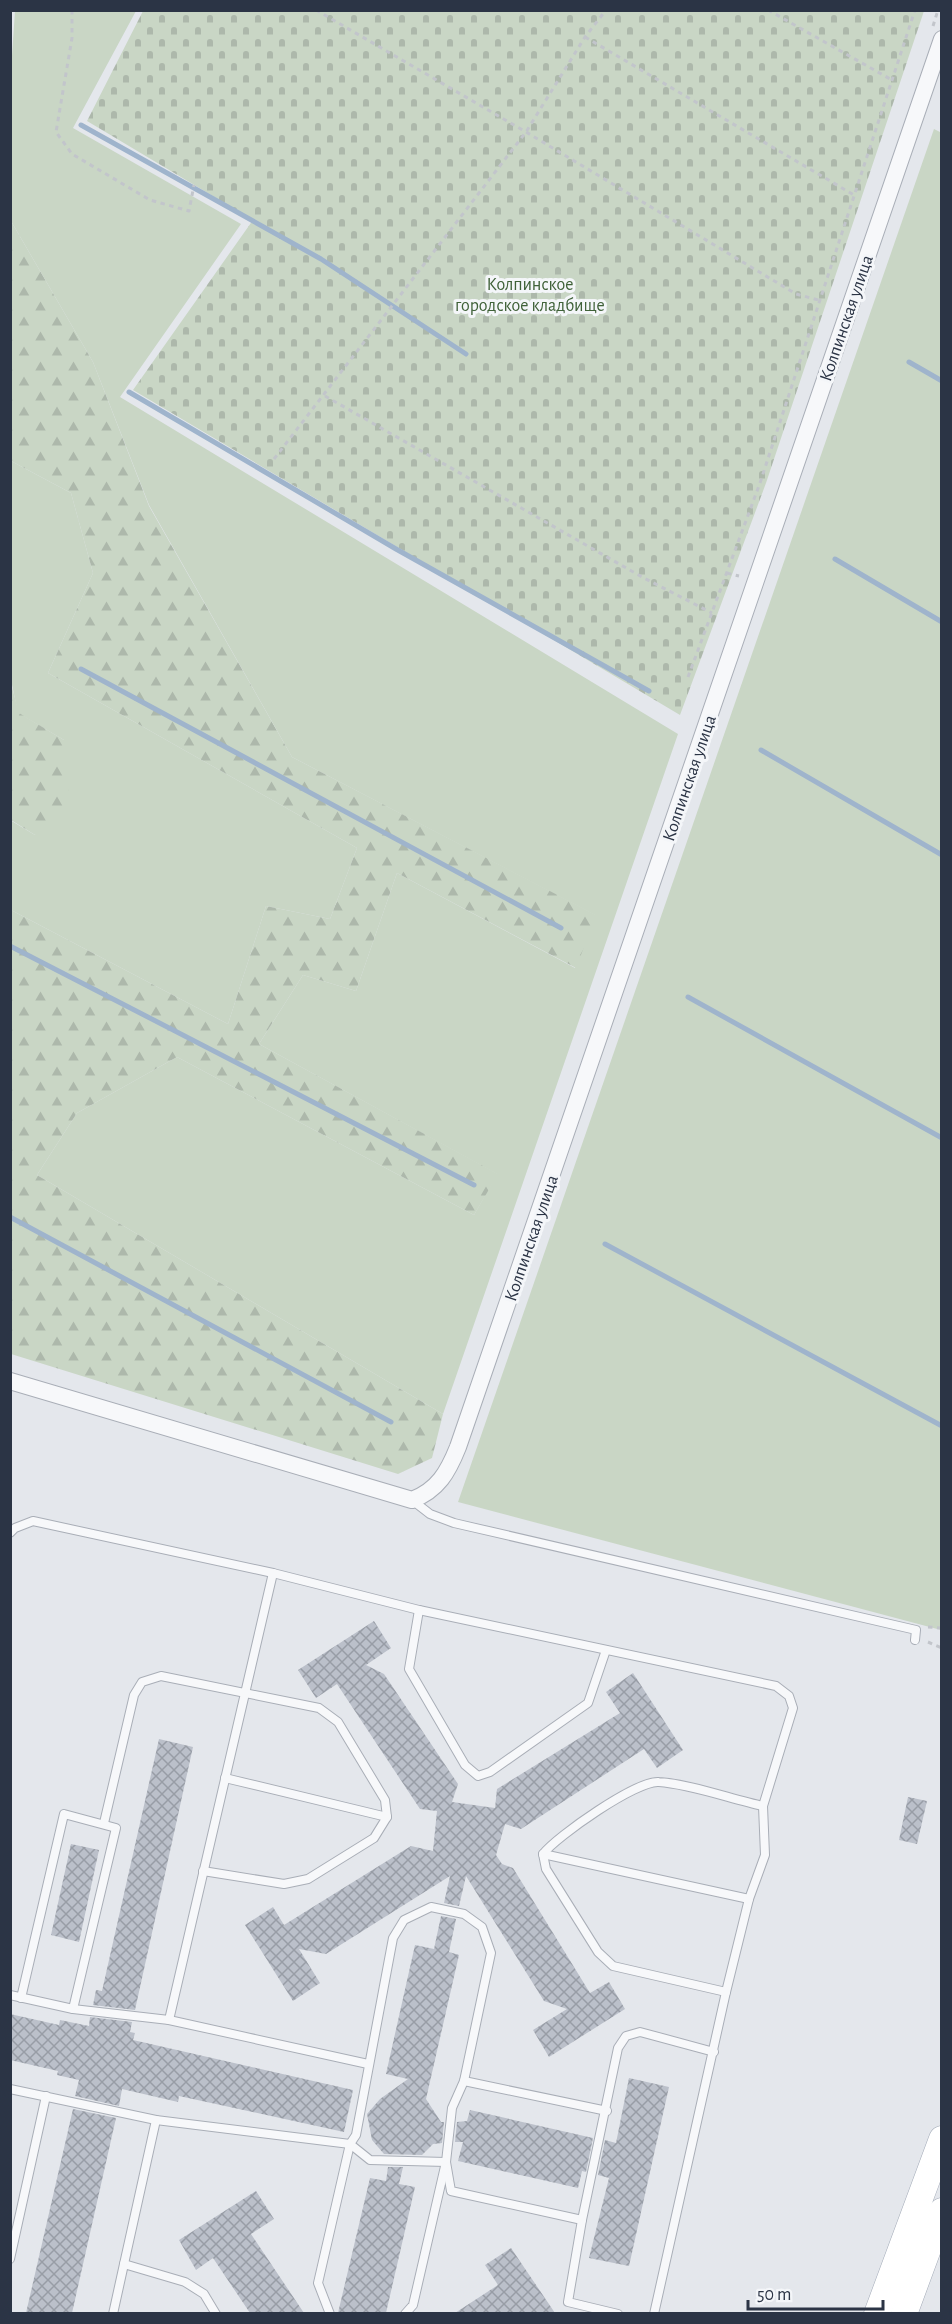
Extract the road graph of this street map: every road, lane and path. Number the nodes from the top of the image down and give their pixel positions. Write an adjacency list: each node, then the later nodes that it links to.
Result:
1 (72, 10): 10 (path)
2 (316, 10): 9 (path)
3 (606, 10): 6 (path)
4 (768, 10): 8 (path)
5 (915, 10): 8 (path)
6 (585, 37): 9 (path); 11 (path)
7 (942, 39): 20 (street, Колпинская улица)
8 (892, 80): 11 (path)
9 (526, 132): 12 (path); 13 (path)
10 (194, 185)
11 (854, 195): 12 (path)
12 (822, 301): 15 (path)
13 (325, 396): 14 (path); 17 (path)
14 (274, 459)
15 (727, 573): 16 (path); 17 (path)
16 (741, 577)
17 (712, 613): 18 (path)
18 (688, 677)
19 (10, 1382): 20 (street)
20 (412, 1500): 24 (lane)
21 (10, 1533): 22 (lane)
22 (273, 1573): 23 (lane); 26 (lane)
23 (419, 1610): 25 (lane); 25 (lane)
24 (915, 1640)
25 (606, 1650): 28 (lane)
26 (244, 1692): 27 (lane); 29 (lane); 30 (lane)
27 (225, 1778): 29 (lane); 32 (lane)
28 (763, 1806): 31 (lane); 33 (lane)
29 (387, 1817): 32 (lane)
30 (104, 1823): 36 (lane); 37 (lane)
31 (543, 1854): 33 (lane); 34 (lane)
32 (203, 1871): 38 (lane)
33 (749, 1899): 34 (lane)
34 (726, 1992): 39 (lane)
35 (10, 1995): 36 (lane)
36 (21, 1998): 37 (lane)
37 (73, 2009): 38 (lane)
38 (169, 2020): 40 (lane)
39 (714, 2052): 44 (lane); 58 (lane)
40 (368, 2064): 41 (lane); 47 (lane)
41 (464, 2081): 44 (lane); 48 (lane)
42 (10, 2088): 43 (lane)
43 (46, 2096): 45 (lane); 51 (lane)
44 (607, 2111): 50 (lane)
45 (156, 2120): 47 (lane); 52 (lane)
46 (942, 2139): 59 (main road)
47 (350, 2144): 48 (lane); 55 (lane)
48 (446, 2162): 50 (lane); 56 (lane)
49 (942, 2211): 60 (main road)
50 (582, 2220): 57 (lane)
51 (10, 2259)
52 (124, 2264): 53 (lane); 54 (lane)
53 (113, 2313)
54 (216, 2313)
55 (330, 2313)
56 (405, 2313)
57 (618, 2313)
58 (654, 2313)
59 (877, 2313)
60 (904, 2313)

